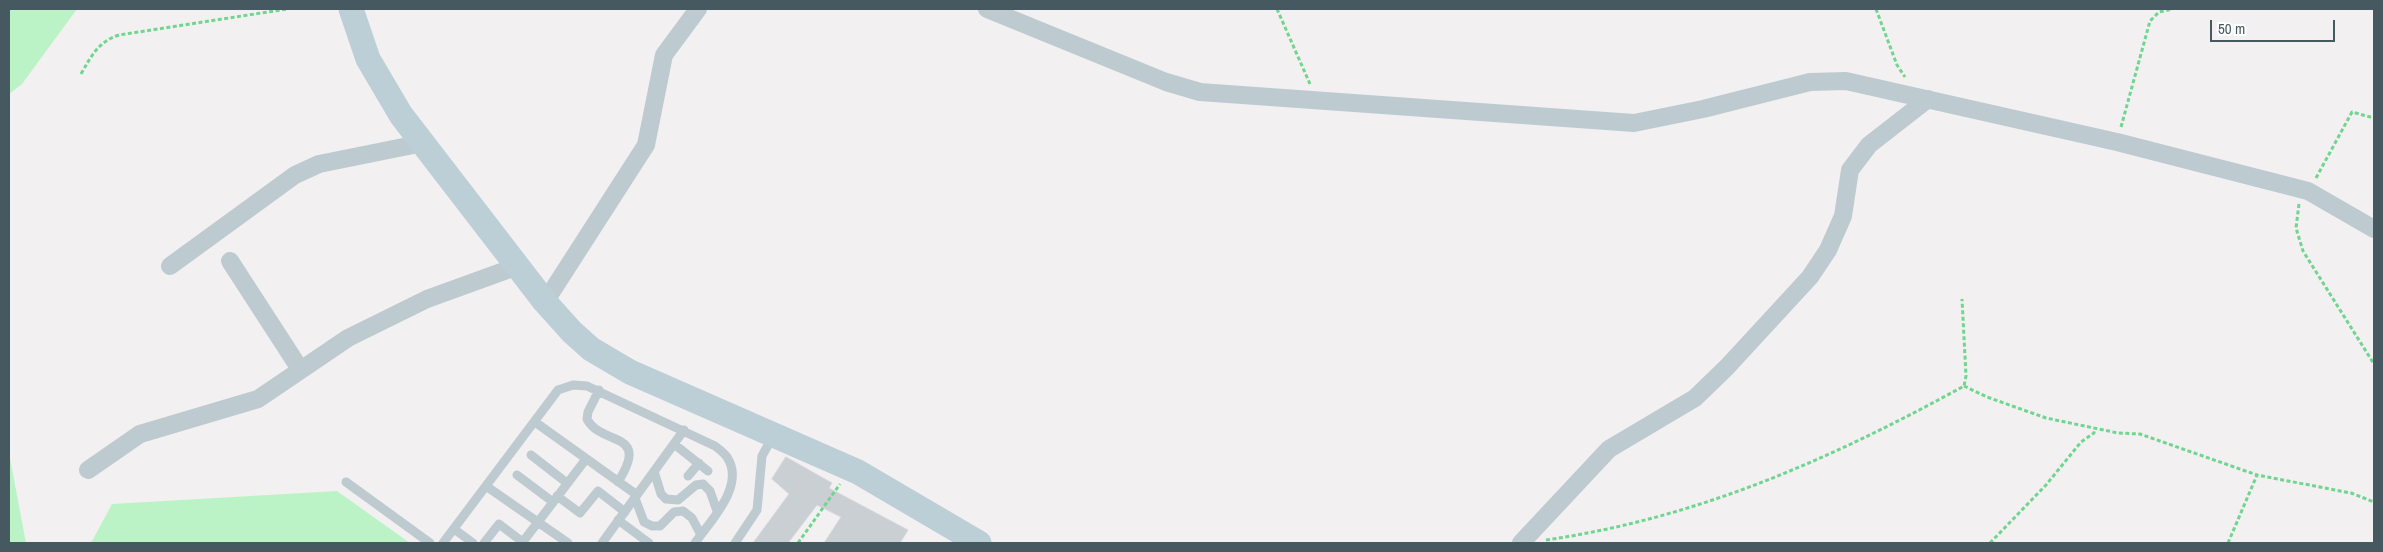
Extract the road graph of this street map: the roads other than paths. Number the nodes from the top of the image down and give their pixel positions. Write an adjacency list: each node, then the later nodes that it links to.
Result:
1 (351, 9): 5 (street)
2 (698, 9): 10 (street)
3 (987, 9): 4 (street)
4 (1923, 98): 6 (street); 37 (street)
5 (423, 143): 8 (street); 9 (street)
6 (2374, 229)
7 (230, 261): 11 (street)
8 (170, 266)
9 (518, 266): 10 (street); 11 (street)
10 (545, 302): 15 (street)
11 (300, 369): 20 (street)
12 (599, 390): 13 (lane); 14 (lane); 26 (lane)
13 (535, 422): 18 (lane); 28 (lane)
14 (684, 430): 16 (lane); 31 (lane)
15 (773, 436): 47 (lane); 48 (street)
16 (674, 444): 19 (lane); 21 (lane)
17 (531, 456): 27 (lane)
18 (586, 459): 26 (lane); 27 (lane)
19 (698, 463): 22 (lane); 24 (lane)
20 (88, 470)
21 (654, 471): 29 (lane); 31 (lane)
22 (708, 471)
23 (517, 475): 30 (lane)
24 (688, 476)
25 (346, 482): 38 (lane)
26 (618, 482): 29 (lane)
27 (567, 483): 30 (lane)
28 (486, 486): 34 (lane); 35 (lane)
29 (636, 496): 32 (lane); 36 (lane)
30 (555, 499): 32 (lane); 34 (lane)
31 (717, 511): 36 (lane)
32 (625, 512): 33 (lane)
33 (618, 520): 44 (lane); 45 (lane)
34 (538, 522): 42 (lane); 43 (lane)
35 (454, 530): 39 (lane); 40 (lane)
36 (701, 535): 46 (lane)
37 (1523, 540)
38 (430, 543)
39 (443, 543)
40 (472, 543)
41 (484, 543): 42 (lane)
42 (523, 543)
43 (568, 543)
44 (602, 543)
45 (649, 543)
46 (695, 543)
47 (735, 543)
48 (979, 543)

